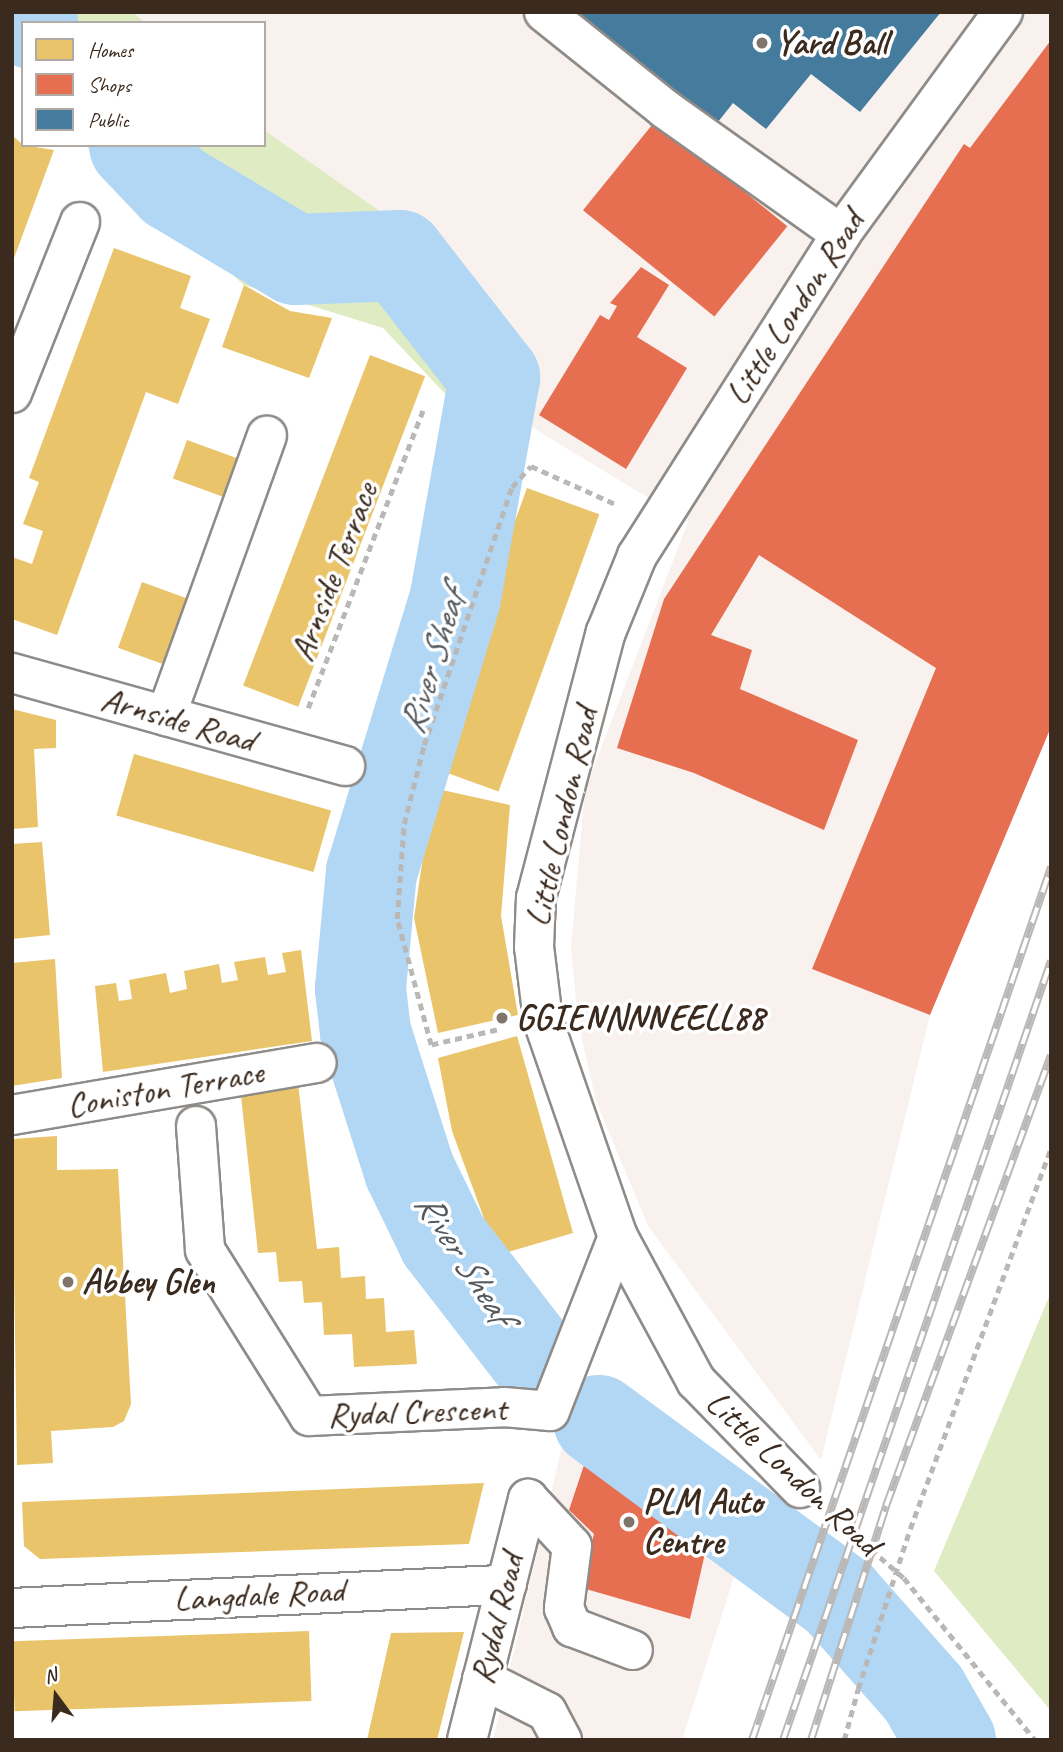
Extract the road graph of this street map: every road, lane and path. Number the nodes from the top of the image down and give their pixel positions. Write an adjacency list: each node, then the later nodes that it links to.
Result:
1 (544, 12): 4 (street)
2 (1003, 12): 4 (street, Little London Road)
3 (79, 222): 5 (street)
4 (841, 234): 8 (street, Little London Road)
5 (12, 393)
6 (423, 410): 11 (path, Arnside Terrace)
7 (267, 436): 10 (street)
8 (657, 523): 13 (street, Little London Road); 13 (path)
9 (12, 673): 10 (street, Arnside Road)
10 (166, 716): 11 (street, Arnside Road)
11 (291, 751): 12 (street, Arnside Road)
12 (345, 766)
13 (543, 1020): 18 (street, Little London Road)
14 (317, 1063): 15 (street, Coniston Terrace)
15 (12, 1115)
16 (196, 1126): 18 (street, Rydal Crescent)
17 (1051, 1147): 26 (path, bridge)
18 (618, 1237): 19 (street, Little London Road)
19 (800, 1488): 27 (path, Little London Road)
20 (506, 1585): 21 (street, Langdale Road); 22 (street, Rydal Road); 23 (street, Rydal Road)
21 (12, 1608)
22 (633, 1650)
23 (482, 1679): 24 (street, Rydal Road); 25 (street)
24 (467, 1740)
25 (562, 1740)
26 (844, 1740)
27 (1035, 1740)

